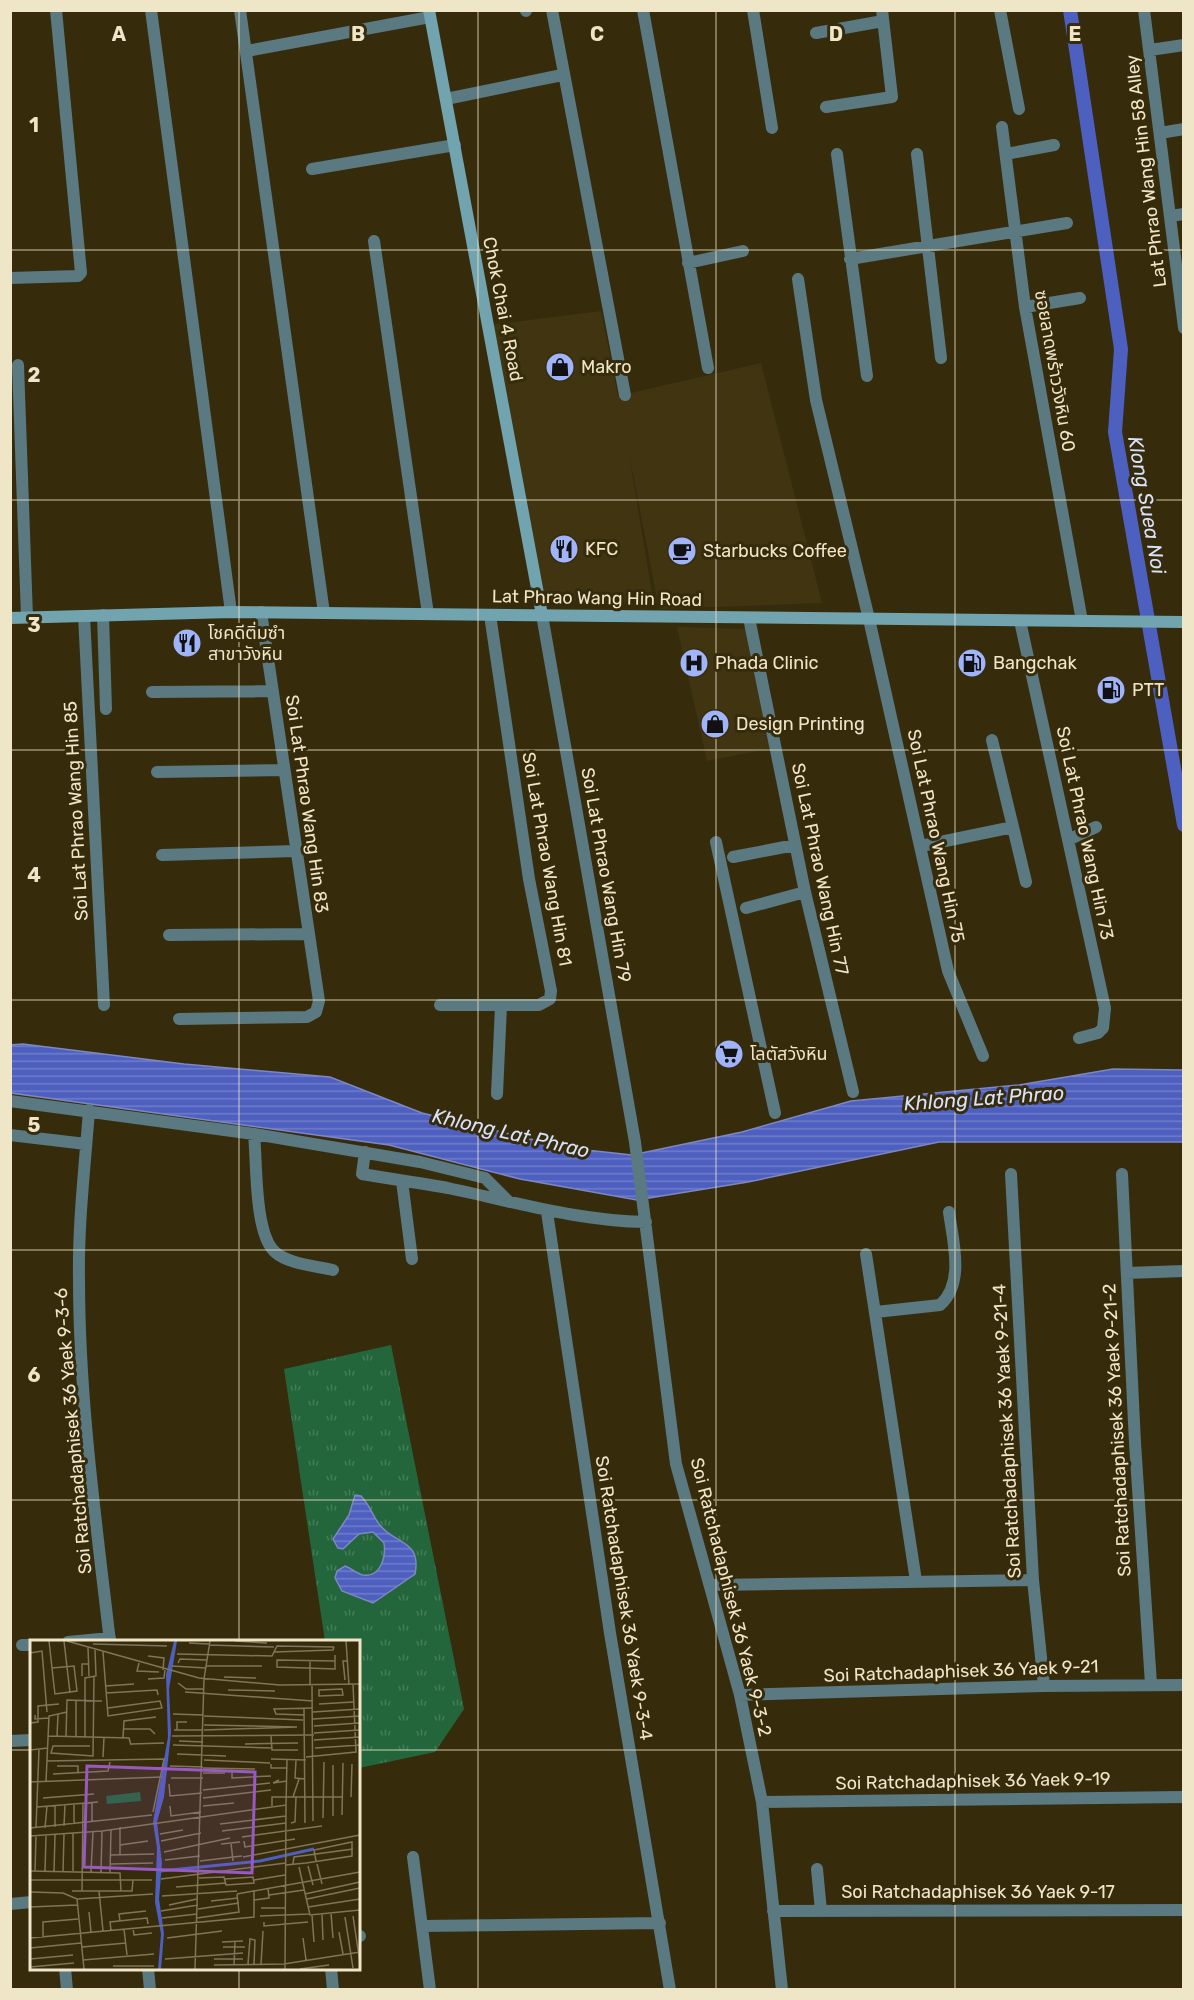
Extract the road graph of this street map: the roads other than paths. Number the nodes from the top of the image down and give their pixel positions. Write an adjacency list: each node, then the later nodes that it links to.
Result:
1 (56, 10): 38 (street)
2 (151, 10): 49 (street)
3 (240, 10): 14 (street)
4 (552, 10): 15 (street)
5 (643, 10): 37 (street)
6 (753, 10): 20 (street)
7 (1000, 10): 18 (street)
8 (1144, 10): 13 (street, Lat Phrao Wang Hin 58 Alley)
9 (429, 14): 14 (street); 16 (main road, Chok Chai 4 Road)
10 (883, 16): 11 (street); 17 (street)
11 (816, 33)
12 (1184, 45): 13 (street)
13 (1150, 50): 22 (street, Lat Phrao Wang Hin 58 Alley)
14 (247, 51): 51 (street)
15 (562, 75): 16 (street); 48 (street)
16 (446, 99): 24 (main road, Chok Chai 4 Road)
17 (826, 107)
18 (1019, 110)
19 (1002, 127): 27 (street, ซอยลาดพร้าววังหิน 60)
20 (772, 128)
21 (1184, 129): 22 (street)
22 (1160, 133): 30 (street, Lat Phrao Wang Hin 58 Alley)
23 (1054, 145): 27 (street)
24 (455, 146): 28 (street); 55 (main road, Chok Chai 4 Road)
25 (837, 154): 36 (street)
26 (917, 154): 34 (street)
27 (1006, 154): 32 (street, ซอยลาดพร้าววังหิน 60)
28 (312, 169)
29 (1184, 214): 30 (street)
30 (1170, 216): 40 (street, Lat Phrao Wang Hin 58 Alley)
31 (1067, 223): 32 (street)
32 (1015, 232): 34 (street); 42 (street, ซอยลาดพร้าววังหิน 60)
33 (374, 241): 52 (street)
34 (928, 248): 36 (street); 44 (street)
35 (743, 251): 37 (street)
36 (850, 259): 47 (street)
37 (688, 263): 46 (street)
38 (10, 278)
39 (798, 279): 60 (street, Soi Lat Phrao Wang Hin 75)
40 (1181, 297): 43 (street, Lat Phrao Wang Hin 58 Alley)
41 (1080, 298): 42 (street)
42 (1025, 307): 62 (street, ซอยลาดพร้าววังหิน 60)
43 (1184, 328)
44 (940, 358)
45 (18, 365): 58 (street)
46 (708, 368)
47 (867, 376)
48 (625, 395)
49 (231, 612): 50 (main road, Lat Phrao Wang Hin Road); 53 (main road, Lat Phrao Wang Hin Road)
50 (261, 612): 51 (main road, Lat Phrao Wang Hin Road); 64 (street, Soi Lat Phrao Wang Hin 83)
51 (324, 613): 52 (main road, Lat Phrao Wang Hin Road)
52 (428, 614): 54 (main road, Lat Phrao Wang Hin Road)
53 (103, 615): 56 (main road, Lat Phrao Wang Hin Road); 66 (street)
54 (490, 615): 55 (main road, Lat Phrao Wang Hin Road); 86 (street, Soi Lat Phrao Wang Hin 81)
55 (542, 615): 59 (main road, Lat Phrao Wang Hin Road); 97 (street, Soi Lat Phrao Wang Hin 79)
56 (84, 616): 58 (main road, Lat Phrao Wang Hin Road); 84 (street, Soi Lat Phrao Wang Hin 85)
57 (10, 618): 58 (main road, Lat Phrao Wang Hin Road)
58 (27, 618)
59 (749, 618): 60 (main road, Lat Phrao Wang Hin Road); 74 (street, Soi Lat Phrao Wang Hin 77)
60 (869, 619): 61 (main road, Lat Phrao Wang Hin Road); 75 (street, Soi Lat Phrao Wang Hin 75)
61 (1020, 621): 62 (main road, Lat Phrao Wang Hin Road); 72 (street, Soi Lat Phrao Wang Hin 73)
62 (1082, 621): 63 (main road, Lat Phrao Wang Hin Road)
63 (1184, 622)
64 (273, 691): 65 (street); 68 (street, Soi Lat Phrao Wang Hin 83)
65 (152, 692)
66 (106, 709)
67 (992, 740): 70 (street)
68 (284, 770): 69 (street); 76 (street, Soi Lat Phrao Wang Hin 83)
69 (157, 772)
70 (1013, 826): 75 (street); 79 (street)
71 (1096, 827): 72 (street)
72 (1068, 840): 88 (street, Soi Lat Phrao Wang Hin 73)
73 (716, 842): 94 (street)
74 (795, 845): 78 (street); 80 (street, Soi Lat Phrao Wang Hin 77)
75 (921, 846): 89 (street, Soi Lat Phrao Wang Hin 75)
76 (295, 851): 77 (street); 82 (street, Soi Lat Phrao Wang Hin 83)
77 (162, 855)
78 (733, 857)
79 (1026, 882)
80 (805, 892): 81 (street); 90 (street, Soi Lat Phrao Wang Hin 77)
81 (746, 908)
82 (307, 934): 83 (street); 87 (street, Soi Lat Phrao Wang Hin 83)
83 (169, 935)
84 (104, 1005)
85 (440, 1005): 86 (street, Soi Lat Phrao Wang Hin 81)
86 (501, 1006): 91 (street)
87 (179, 1019)
88 (1079, 1038)
89 (982, 1056)
90 (853, 1092)
91 (497, 1094)
92 (10, 1101): 93 (street)
93 (89, 1110): 95 (street); 98 (street, Soi Ratchadaphisek 36 Yaek 9-3-6)
94 (775, 1113)
95 (254, 1134): 99 (street); 109 (street)
96 (10, 1135): 98 (street)
97 (635, 1142): 106 (street, Soi Ratchadaphisek 36 Yaek 9-3-2)
98 (86, 1144): 116 (street, Soi Ratchadaphisek 36 Yaek 9-3-6)
99 (365, 1152): 102 (street); 103 (street)
100 (1011, 1174): 113 (street, Soi Ratchadaphisek 36 Yaek 9-21-4)
101 (1122, 1174): 111 (street, Soi Ratchadaphisek 36 Yaek 9-21-2)
102 (402, 1181): 103 (street); 108 (street)
103 (509, 1202): 104 (street)
104 (547, 1212): 106 (street); 132 (street, Soi Ratchadaphisek 36 Yaek 9-3-4)
105 (950, 1212): 112 (street)
106 (646, 1222): 115 (street, Soi Ratchadaphisek 36 Yaek 9-3-2)
107 (866, 1254): 112 (street)
108 (412, 1259)
109 (333, 1270)
110 (1184, 1271): 111 (street)
111 (1127, 1273): 117 (street, Soi Ratchadaphisek 36 Yaek 9-21-2)
112 (876, 1312): 114 (street)
113 (1033, 1580): 114 (street); 119 (street, Soi Ratchadaphisek 36 Yaek 9-21-4)
114 (916, 1581): 115 (street)
115 (711, 1585): 120 (street, Soi Ratchadaphisek 36 Yaek 9-3-2)
116 (110, 1640)
117 (1150, 1684): 118 (street, Soi Ratchadaphisek 36 Yaek 9-21); 119 (street, Soi Ratchadaphisek 36 Yaek 9-21)
118 (1184, 1685)
119 (1044, 1686): 120 (street, Soi Ratchadaphisek 36 Yaek 9-21)
120 (740, 1695): 124 (street, Soi Ratchadaphisek 36 Yaek 9-3-2)
121 (30, 1740): 122 (street)
122 (10, 1741)
123 (1184, 1797): 124 (street, Soi Ratchadaphisek 36 Yaek 9-19)
124 (762, 1802): 130 (street, Soi Ratchadaphisek 36 Yaek 9-3-2)
125 (413, 1857): 133 (street)
126 (817, 1869): 131 (street)
127 (30, 1902): 128 (street)
128 (10, 1904)
129 (1184, 1910): 131 (street, Soi Ratchadaphisek 36 Yaek 9-17)
130 (773, 1911): 131 (street, Soi Ratchadaphisek 36 Yaek 9-17); 142 (street, Soi Ratchadaphisek 36 Yaek 9-3-2)
131 (821, 1911)
132 (660, 1923): 133 (street); 141 (street, Soi Ratchadaphisek 36 Yaek 9-3-4)
133 (422, 1926): 140 (street)
134 (65, 1970): 137 (street)
135 (148, 1970): 138 (street)
136 (331, 1970): 139 (street)
137 (67, 1989)
138 (150, 1989)
139 (333, 1989)
140 (430, 1989)
141 (670, 1989)
142 (782, 1989)

